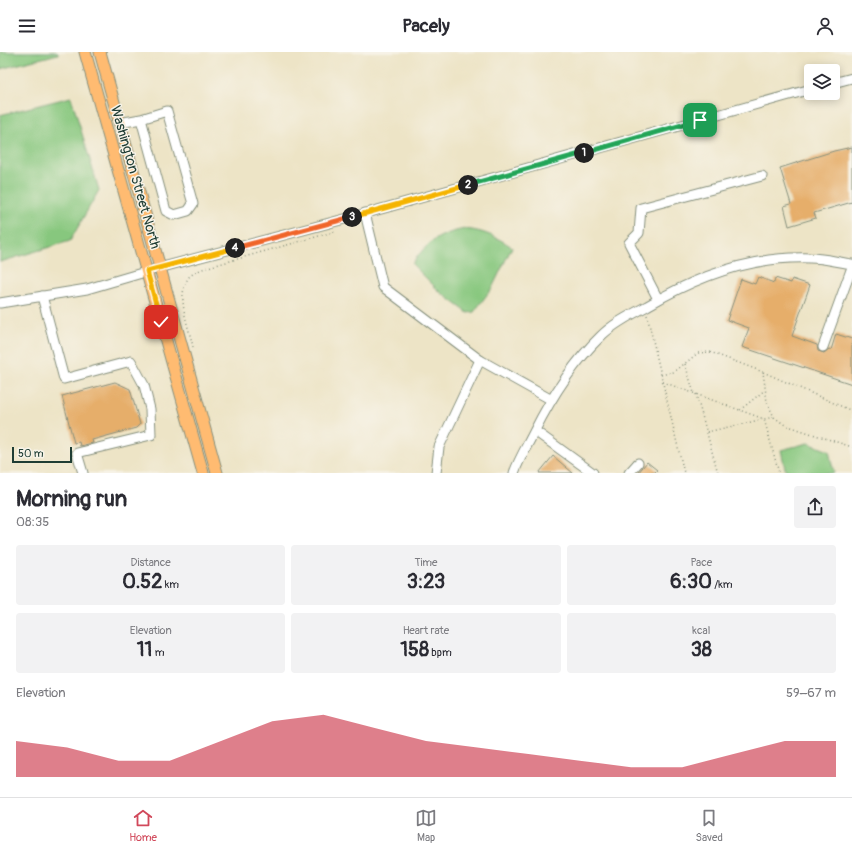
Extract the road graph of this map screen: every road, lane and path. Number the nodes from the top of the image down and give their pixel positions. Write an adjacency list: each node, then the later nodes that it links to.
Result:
1 (85, 52): 14 (main road, Washington Street North)
2 (100, 52): 7 (main road, Washington Street North)
3 (852, 78): 4 (street)
4 (840, 81)
5 (804, 91): 9 (street)
6 (141, 119): 6 (street); 7 (street)
7 (119, 123): 12 (main road, Washington Street North)
8 (762, 176): 17 (street)
9 (365, 213): 12 (street); 21 (street)
10 (342, 229): 16 (path)
11 (852, 264): 17 (street)
12 (159, 268): 14 (street); 39 (main road, Washington Street North)
13 (852, 268): 20 (street)
14 (147, 271): 15 (street); 38 (main road, Washington Street North)
15 (42, 296): 18 (street); 37 (street)
16 (182, 296)
17 (658, 299): 19 (street)
18 (0, 303)
19 (645, 307): 24 (path); 28 (street)
20 (823, 347)
21 (480, 360): 28 (street); 40 (street)
22 (685, 364): 23 (path); 24 (path); 27 (path)
23 (763, 372): 26 (path); 30 (path)
24 (661, 375): 25 (path)
25 (663, 382): 27 (path); 44 (path)
26 (765, 390): 29 (path); 31 (path)
27 (695, 394): 29 (path); 34 (path)
28 (550, 399): 33 (street)
29 (740, 410): 32 (path)
30 (852, 410)
31 (774, 417): 32 (path); 35 (path)
32 (764, 419): 34 (path); 46 (path)
33 (534, 431): 41 (street); 42 (street)
34 (707, 432): 45 (path)
35 (852, 447)
36 (638, 463): 43 (street)
37 (83, 473)
38 (203, 473)
39 (217, 473)
40 (436, 473)
41 (514, 473)
42 (593, 473)
43 (629, 473)
44 (684, 473)
45 (718, 473)
46 (779, 473)

